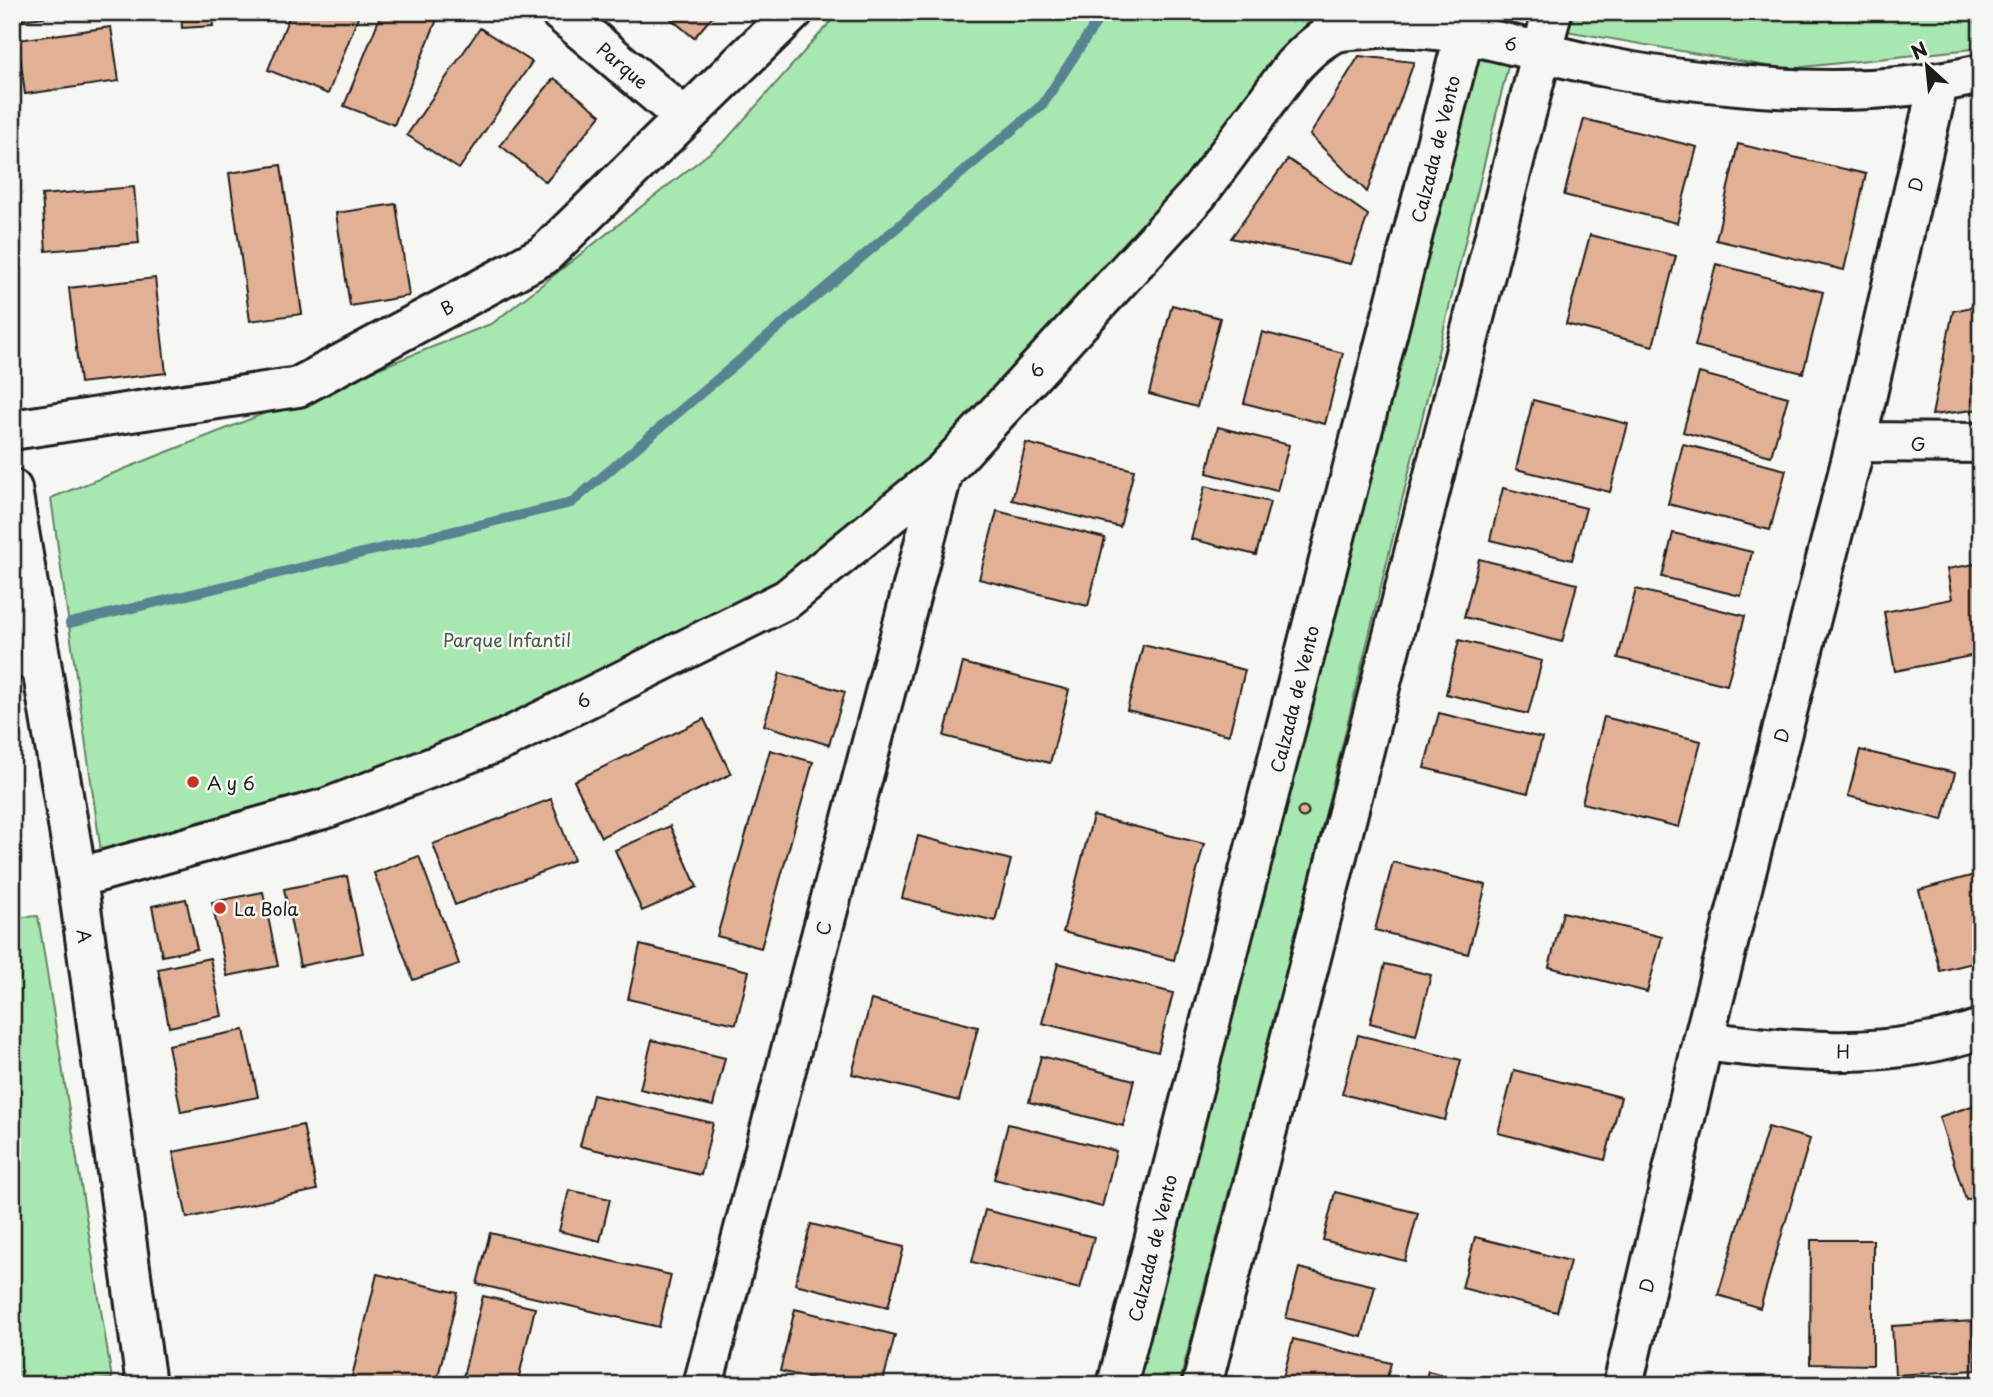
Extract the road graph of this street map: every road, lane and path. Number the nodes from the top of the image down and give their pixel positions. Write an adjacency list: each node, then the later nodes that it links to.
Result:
1 (561, 12): 8 (street, Parque)
2 (793, 12): 8 (street, B)
3 (1552, 12): 5 (street)
4 (1467, 24): 5 (street, 6); 12 (street, 6); 20 (street, Calzada de Vento)
5 (1542, 51): 7 (street, 6); 21 (street)
6 (1981, 74): 7 (street, 6)
7 (1938, 85): 10 (street, D)
8 (685, 118): 9 (street, B)
9 (12, 430)
10 (1856, 442): 11 (street, G); 17 (street, D)
11 (1981, 443)
12 (943, 471): 15 (street, 6); 19 (street, C)
13 (12, 489): 14 (street, A)
14 (27, 670): 15 (street, A)
15 (77, 878): 18 (street, A)
16 (1981, 1030): 17 (street, H)
17 (1703, 1041): 22 (street, D)
18 (146, 1385)
19 (703, 1385)
20 (1117, 1385)
21 (1202, 1385)
22 (1623, 1385)

